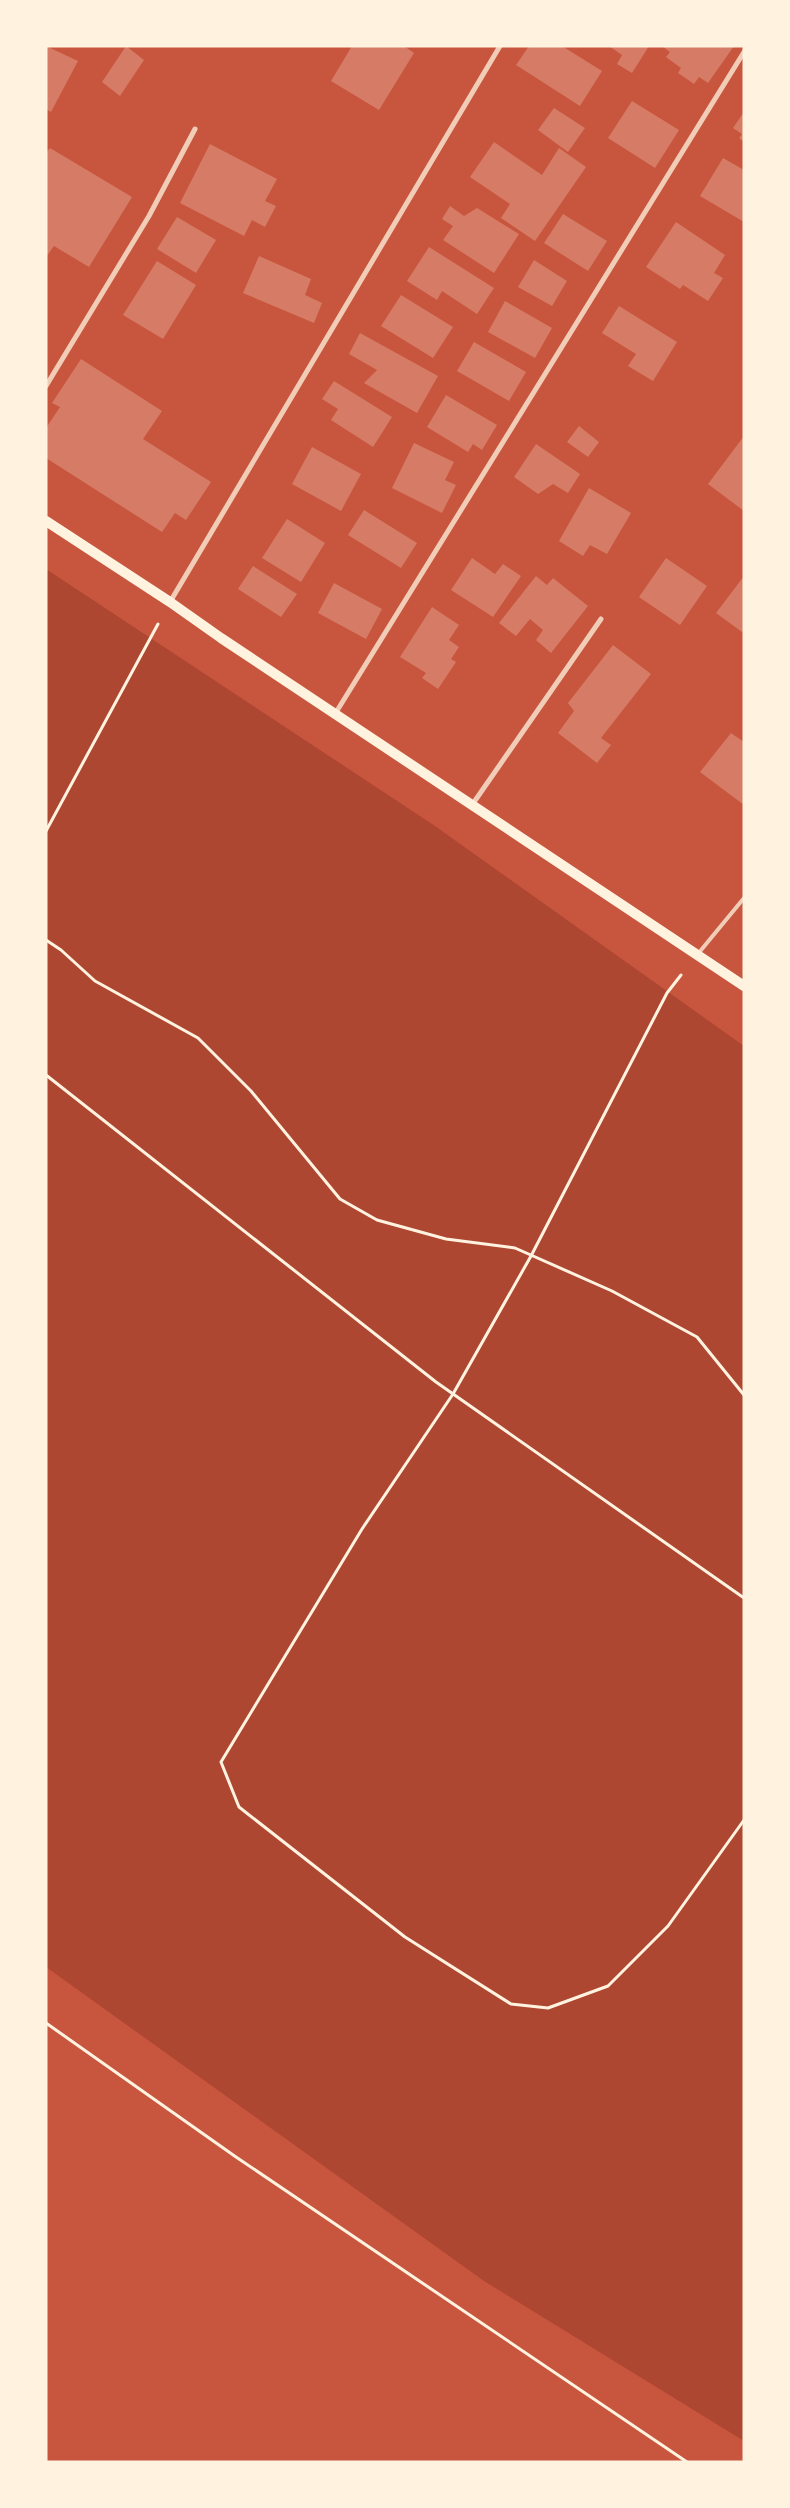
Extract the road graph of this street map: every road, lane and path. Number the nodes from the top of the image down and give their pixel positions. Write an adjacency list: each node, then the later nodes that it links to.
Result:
1 (500, 46): 6 (street)
2 (744, 52): 8 (street)
3 (195, 129): 4 (street)
4 (46, 386)
5 (46, 522): 6 (main road)
6 (170, 602): 8 (main road); 10 (path)
7 (601, 619): 9 (street)
8 (335, 714): 9 (main road)
9 (472, 805): 13 (main road)
10 (46, 831)
11 (744, 898): 13 (lane)
12 (46, 940): 16 (path)
13 (697, 954): 14 (main road); 16 (path)
14 (744, 986)
15 (46, 1075): 17 (path)
16 (531, 1256): 17 (path); 18 (path)
17 (453, 1394): 19 (path); 20 (path)
18 (744, 1395)
19 (744, 1598)
20 (744, 1820)
21 (46, 2023): 22 (path)
22 (687, 2462)

